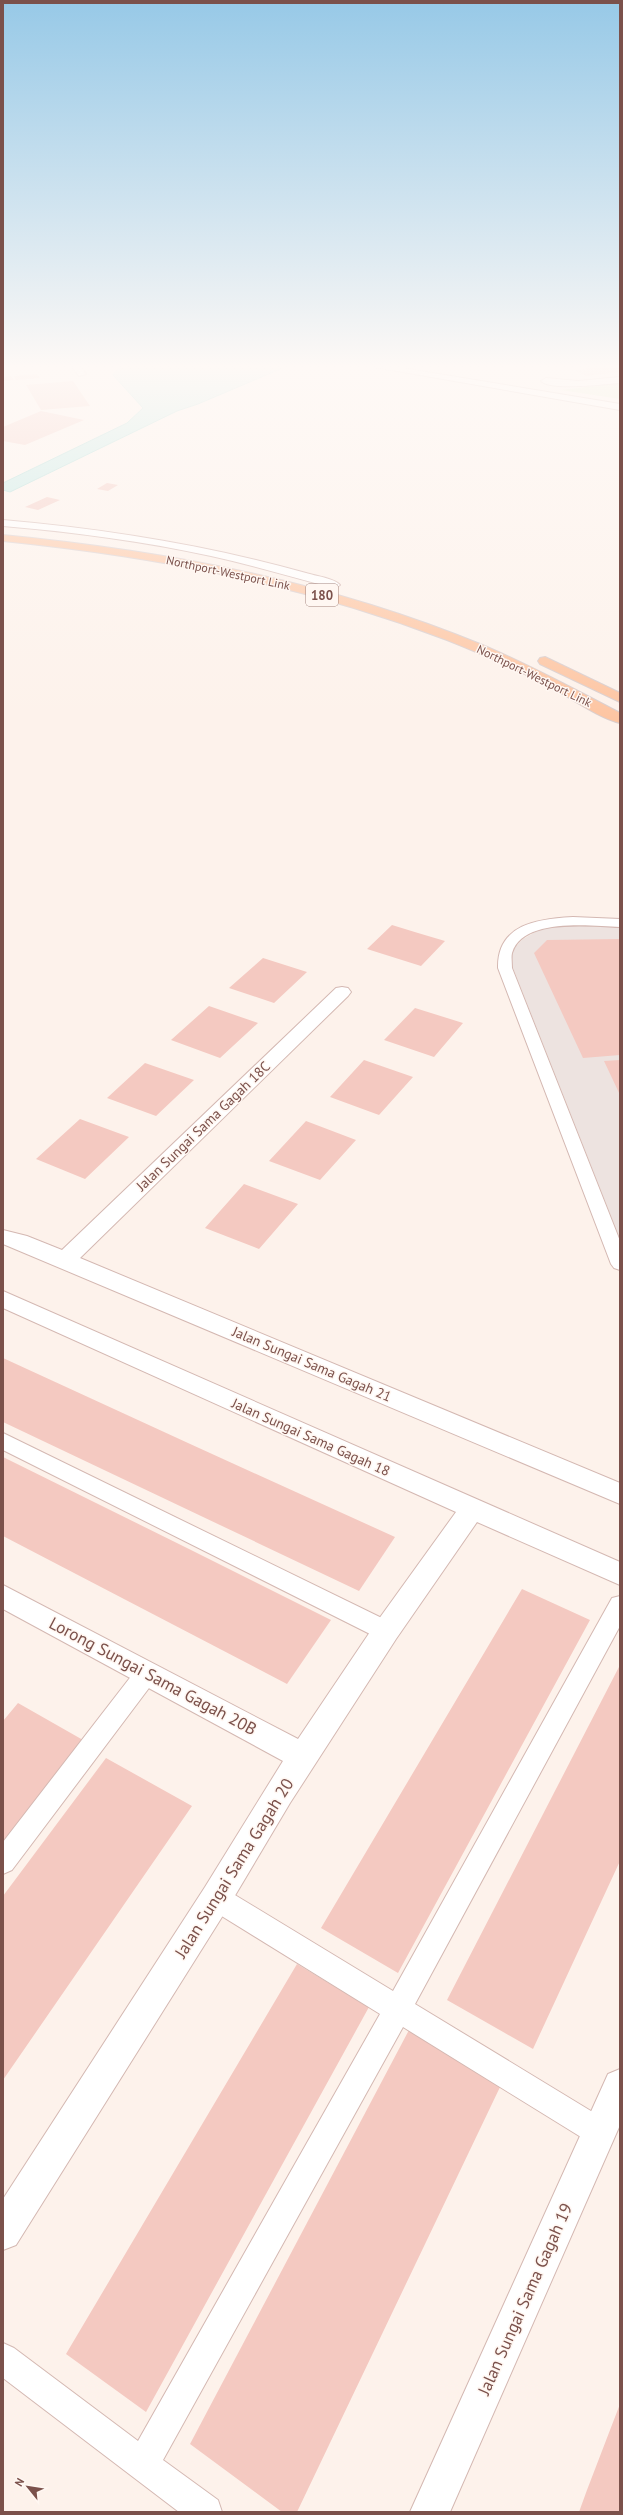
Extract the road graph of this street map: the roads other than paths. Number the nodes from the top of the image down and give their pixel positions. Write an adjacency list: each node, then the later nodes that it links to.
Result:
1 (3, 523): 4 (lane)
2 (3, 528): 4 (main road, Northport-Westport Link / 180)
3 (3, 538): 8 (main road, Northport-Westport Link / 180)
4 (335, 585): 5 (main road, Northport-Westport Link / 180)
5 (356, 591)
6 (532, 656): 7 (main road, Northport-Westport Link)
7 (620, 698)
8 (620, 719)
9 (620, 923): 13 (lane)
10 (342, 992): 12 (street, Jalan Sungai Sama Gagah 18C)
11 (3, 1237): 12 (street, Jalan Sungai Sama Gagah 21)
12 (64, 1260): 16 (street, Jalan Sungai Sama Gagah 21)
13 (620, 1264)
14 (3, 1299): 17 (street, Jalan Sungai Sama Gagah 18)
15 (3, 1441): 21 (lane)
16 (620, 1494)
17 (472, 1508): 18 (street, Jalan Sungai Sama Gagah 18); 21 (street, Jalan Sungai Sama Gagah 20)
18 (620, 1574)
19 (3, 1596): 22 (street, Lorong Sungai Sama Gagah 20B)
20 (620, 1605): 26 (lane)
21 (386, 1631): 23 (street, Jalan Sungai Sama Gagah 20)
22 (147, 1673): 23 (street, Lorong Sungai Sama Gagah 20B); 24 (lane)
23 (303, 1757): 25 (street, Jalan Sungai Sama Gagah 20)
24 (3, 1862)
25 (216, 1898): 26 (lane); 29 (street, Jalan Sungai Sama Gagah 20)
26 (398, 2010): 28 (lane); 31 (lane)
27 (620, 2086): 28 (street, Jalan Sungai Sama Gagah 19)
28 (599, 2132): 33 (street, Jalan Sungai Sama Gagah 19)
29 (3, 2232)
30 (3, 2359): 31 (lane)
31 (143, 2464): 32 (lane)
32 (206, 2512)
33 (430, 2512)

